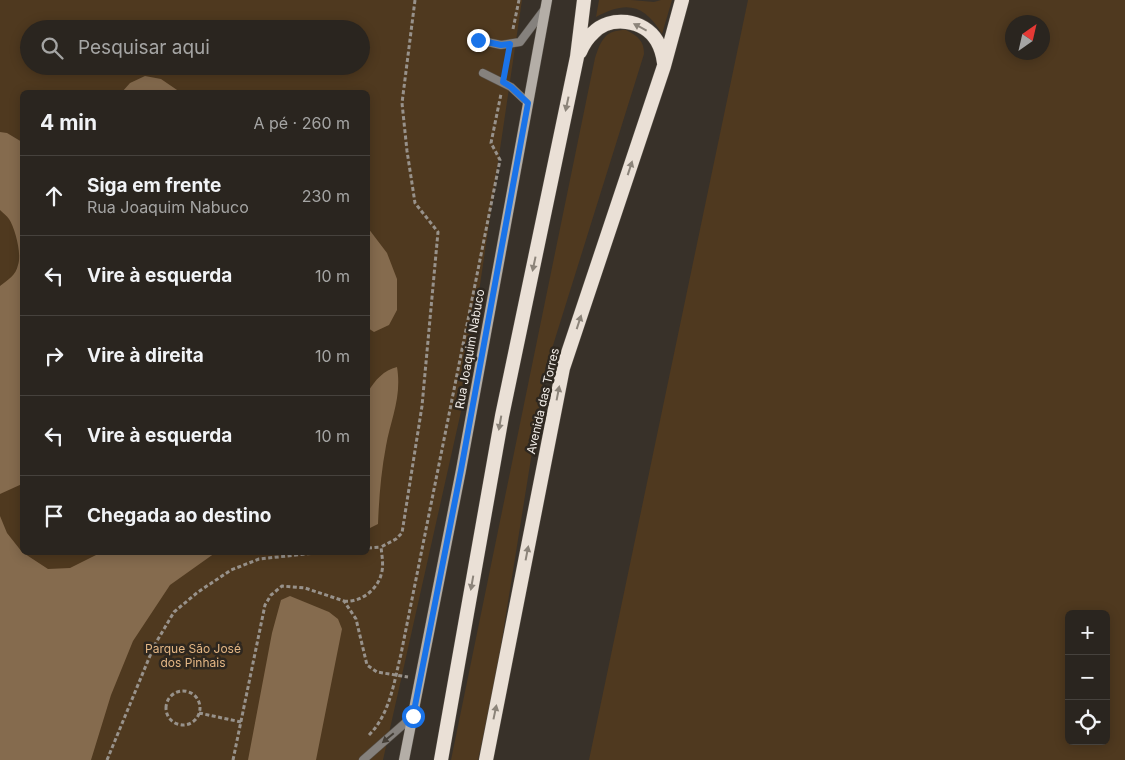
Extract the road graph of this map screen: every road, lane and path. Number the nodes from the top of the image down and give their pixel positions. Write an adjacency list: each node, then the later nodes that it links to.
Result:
1 (415, 0): 13 (path)
2 (519, 0): 7 (path)
3 (584, 0): 8 (highway)
4 (682, 0): 9 (highway, Avenida das Torres)
5 (546, 4): 7 (lane); 12 (main road, Rua Joaquim Nabuco)
6 (478, 40): 7 (lane)
7 (510, 44): 11 (path)
8 (577, 57): 9 (highway, one-way to 8); 27 (highway, one-way to 27)
9 (664, 66): 28 (highway, Avenida das Torres, one-way to 9)
10 (483, 73): 11 (lane)
11 (503, 82): 12 (lane); 17 (path)
12 (528, 103): 18 (main road, Rua Joaquim Nabuco)
13 (381, 547): 14 (path); 16 (path)
14 (370, 548)
15 (299, 555): 23 (path)
16 (344, 601): 17 (path); 21 (path)
17 (396, 675): 18 (path); 22 (path)
18 (420, 679): 20 (main road, Rua Joaquim Nabuco)
19 (199, 713): 19 (path); 21 (path)
20 (413, 716): 25 (lane, one-way to 25); 26 (main road, Rua Joaquim Nabuco)
21 (241, 722): 24 (path)
22 (366, 738)
23 (107, 760)
24 (233, 760)
25 (363, 760)
26 (404, 760)
27 (441, 760)
28 (486, 760)

